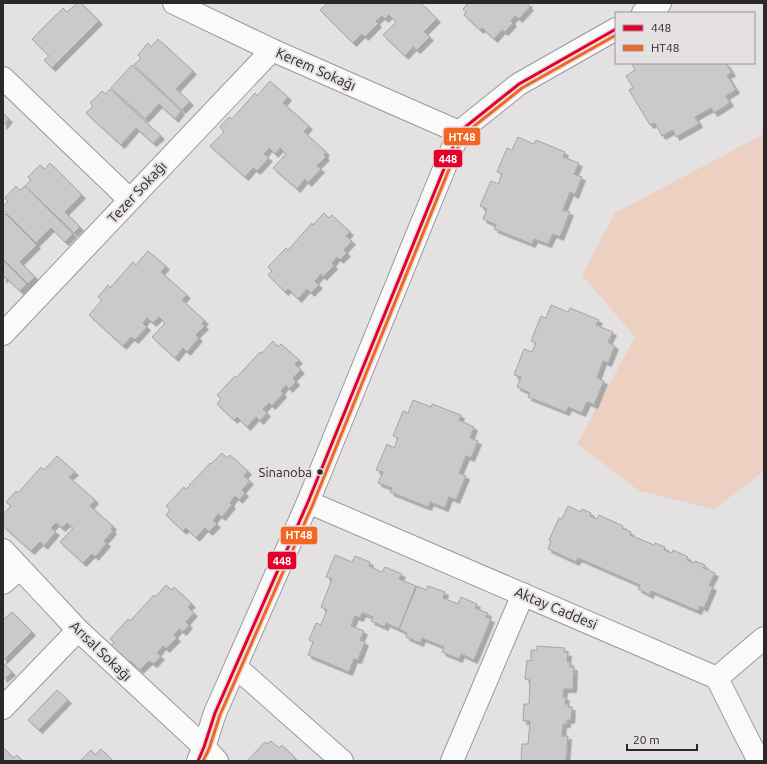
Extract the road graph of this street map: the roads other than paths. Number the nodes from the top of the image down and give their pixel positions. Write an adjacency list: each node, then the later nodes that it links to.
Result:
1 (174, 3): 5 (main road, Kerem Sokağı)
2 (660, 3): 3 (main road)
3 (645, 12)
4 (615, 30): 7 (main road)
5 (272, 50): 7 (main road, Kerem Sokağı); 8 (main road, Tezer Sokağı)
6 (3, 78): 8 (main road)
7 (459, 132): 10 (main road)
8 (130, 200): 9 (main road, Tezer Sokağı)
9 (3, 334)
10 (308, 502): 14 (main road, Aktay Caddesi); 17 (main road)
11 (3, 550): 12 (main road, Arısal Sokağı)
12 (20, 568): 13 (main road); 15 (main road, Arısal Sokağı)
13 (3, 583)
14 (523, 594): 18 (main road, Aktay Caddesi); 22 (main road)
15 (78, 630): 19 (main road); 20 (main road, Arısal Sokağı)
16 (764, 638): 18 (main road)
17 (236, 667): 20 (main road); 21 (main road)
18 (717, 678): 23 (main road)
19 (3, 708)
20 (206, 756)
21 (342, 761)
22 (452, 761)
23 (759, 761)

